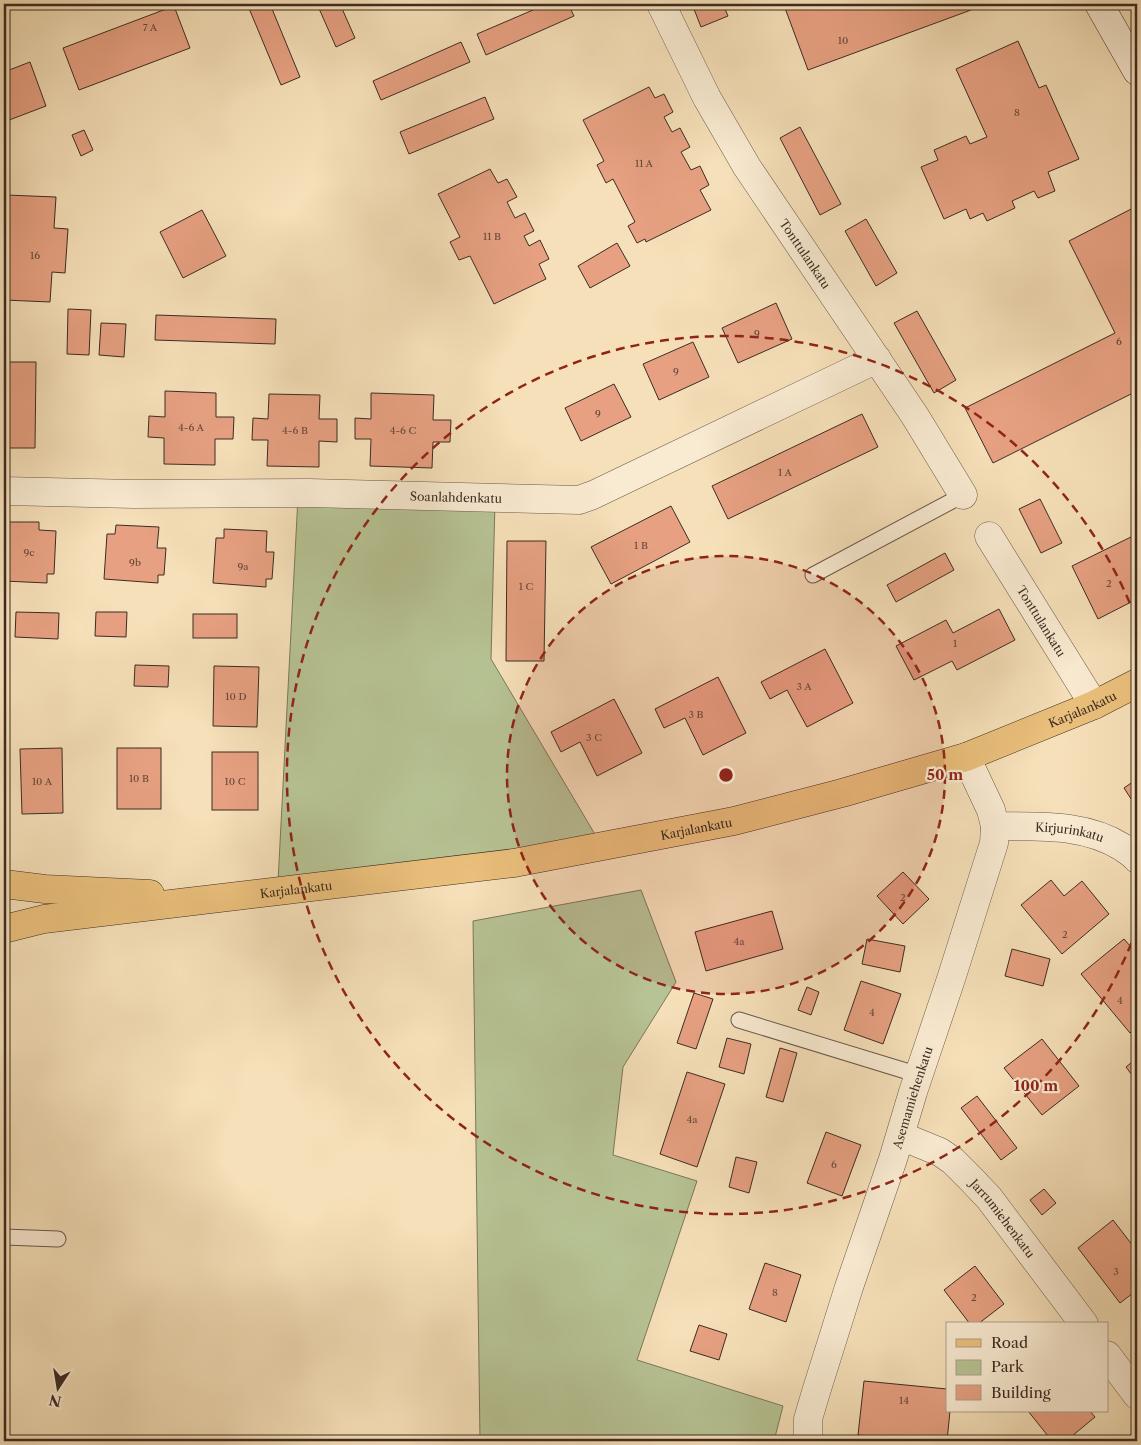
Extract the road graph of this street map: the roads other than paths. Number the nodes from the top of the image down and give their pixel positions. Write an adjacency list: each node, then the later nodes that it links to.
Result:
1 (662, 4): 4 (street, Tonttulankatu)
2 (1099, 4): 3 (street)
3 (1137, 72)
4 (876, 359): 5 (street, Soanlahdenkatu); 6 (street, Tonttulankatu)
5 (4, 491)
6 (963, 495): 8 (lane)
7 (989, 536): 10 (street, Tonttulankatu)
8 (813, 575)
9 (1137, 683): 10 (main road, Karjalankatu)
10 (1094, 705): 11 (main road, Karjalankatu)
11 (966, 757): 12 (street, Asemamiehenkatu); 15 (main road, Karjalankatu)
12 (995, 826): 13 (street, Kirjurinkatu); 18 (street, Asemamiehenkatu)
13 (1137, 859)
14 (4, 884): 15 (main road, Karjalankatu)
15 (236, 897): 16 (main road, Karjalankatu)
16 (4, 929)
17 (739, 1020): 18 (lane)
18 (919, 1075): 19 (street, Asemamiehenkatu)
19 (901, 1136): 22 (street, Jarrumiehenkatu); 25 (street, Asemamiehenkatu)
20 (4, 1237): 21 (lane)
21 (58, 1239)
22 (1082, 1322)
23 (1108, 1356): 24 (street)
24 (1137, 1396)
25 (808, 1441)

